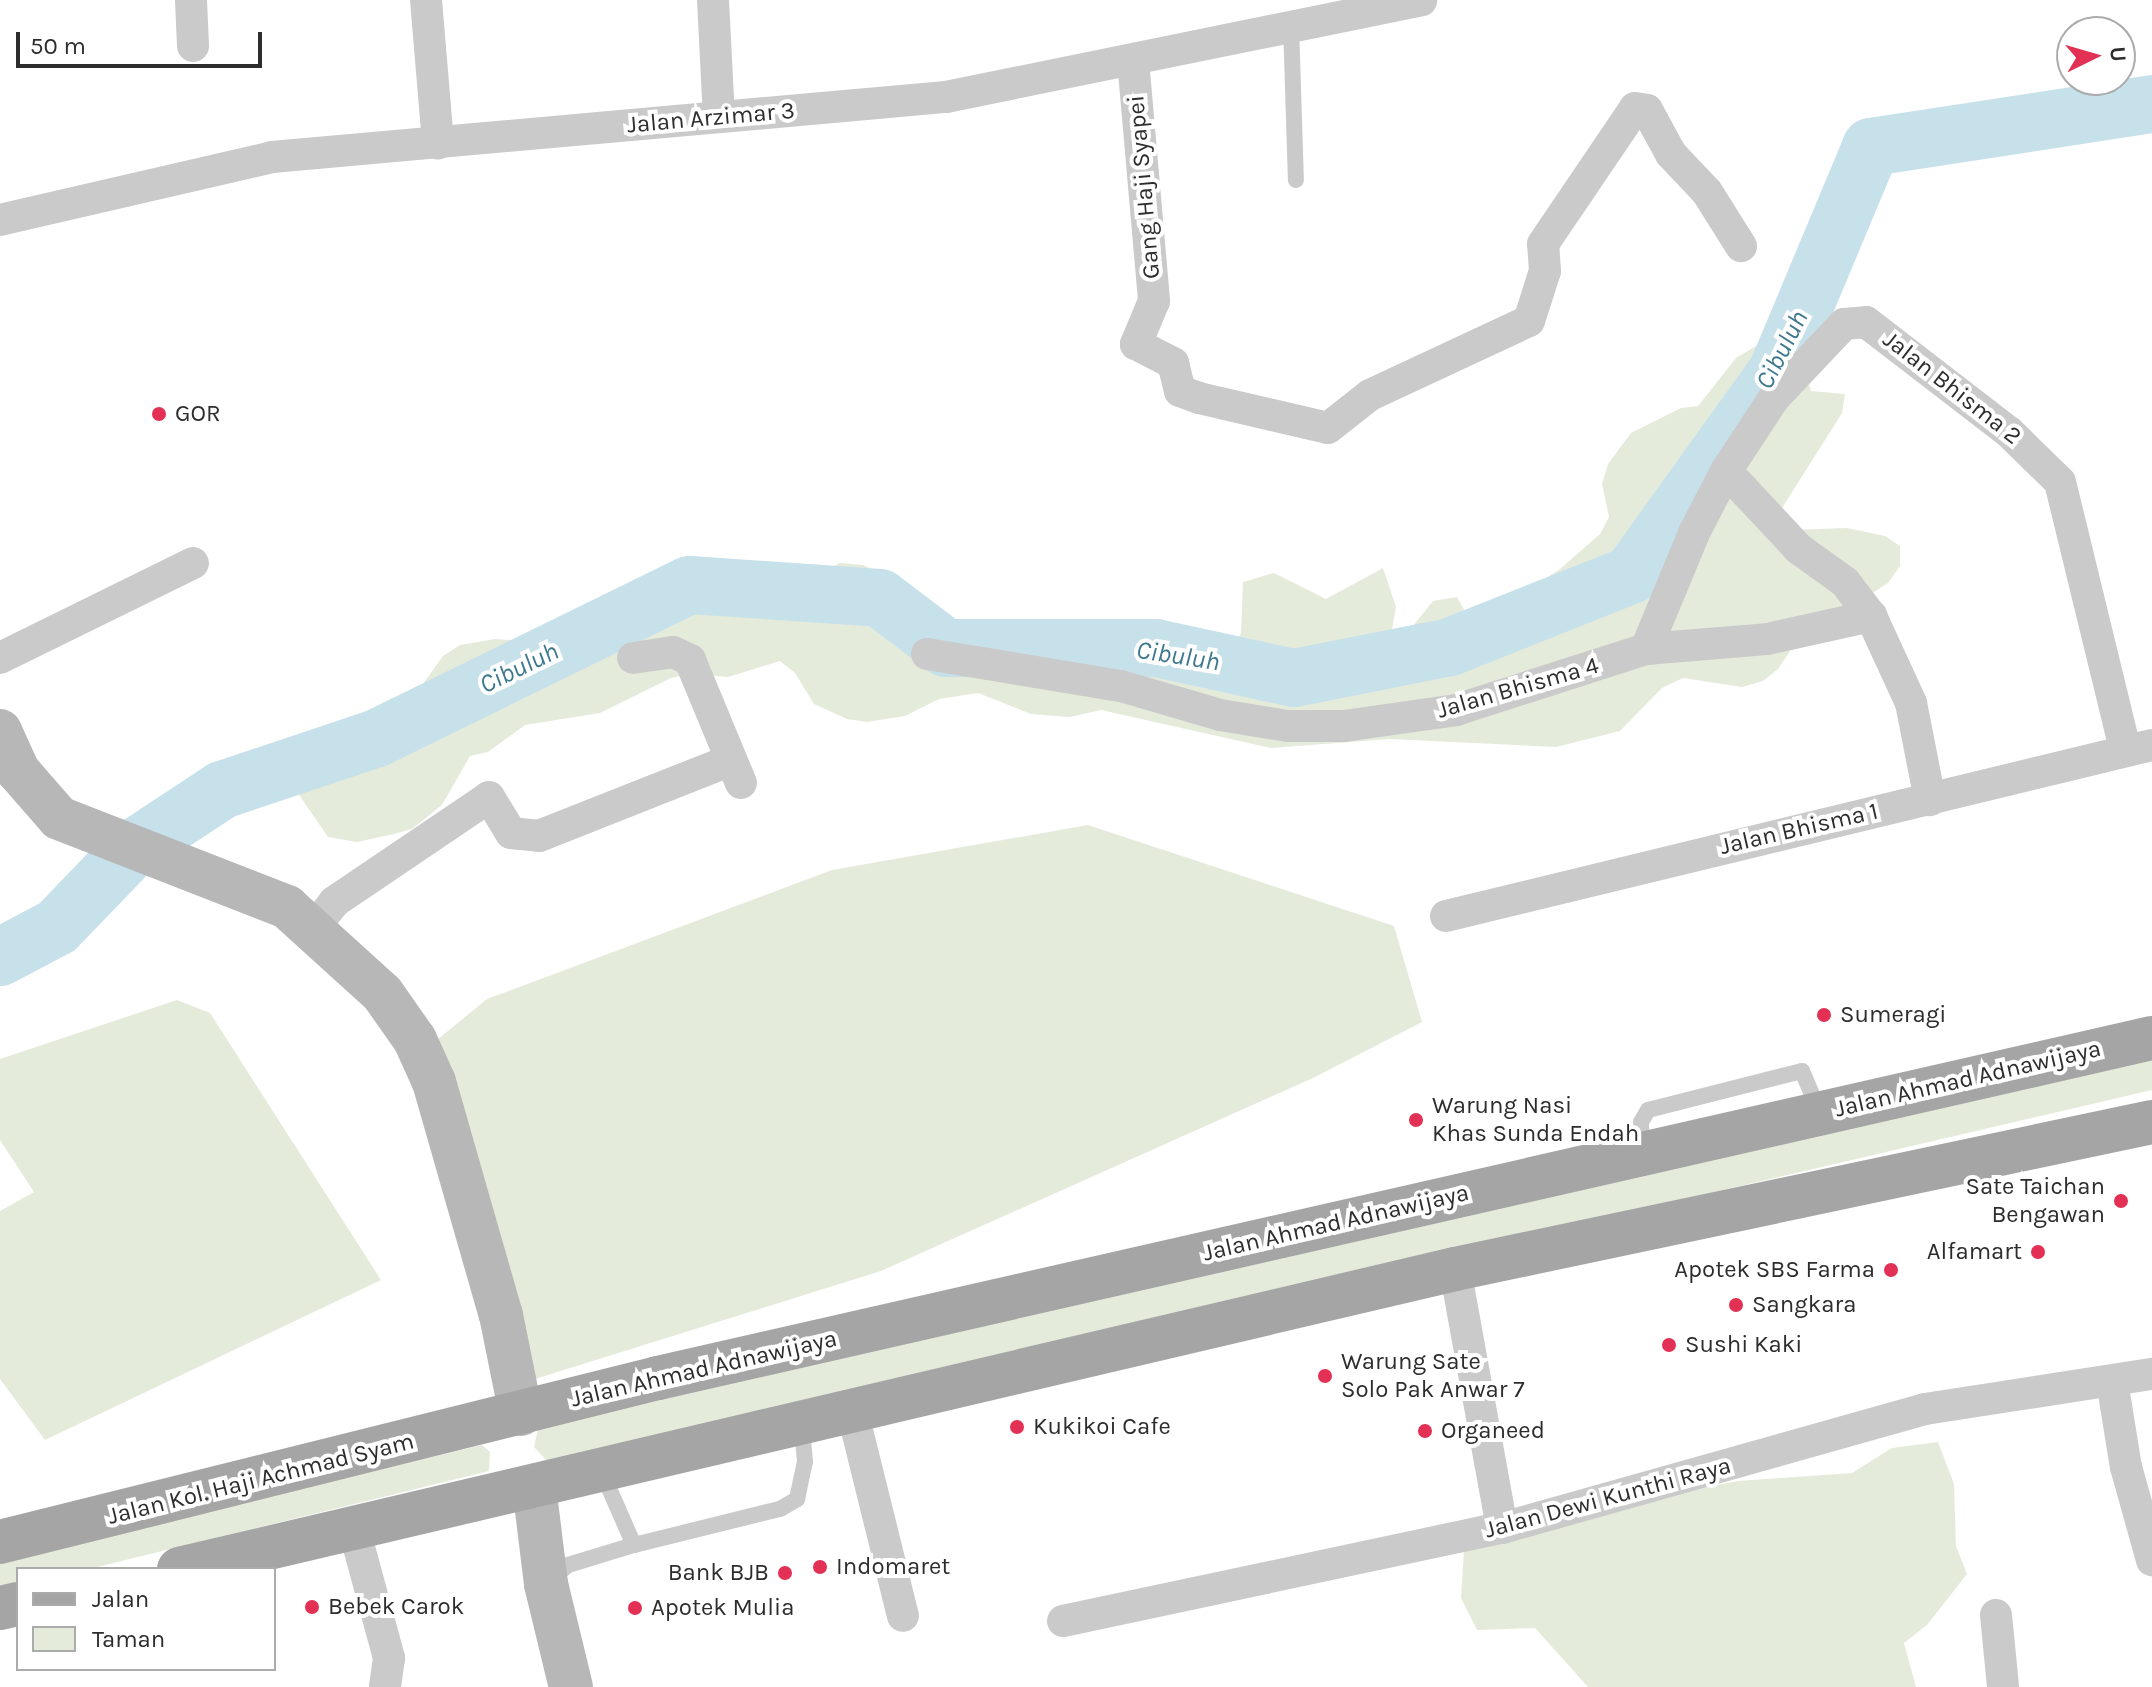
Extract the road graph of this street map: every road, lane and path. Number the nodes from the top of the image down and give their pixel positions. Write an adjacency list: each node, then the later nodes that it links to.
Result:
1 (191, 0): 6 (street)
2 (426, 0): 9 (street)
3 (713, 0): 8 (street)
4 (1421, 0): 5 (street, Jalan Arzimar 3)
5 (1291, 24): 7 (street, Jalan Arzimar 3); 10 (lane)
6 (193, 46)
7 (1133, 60): 8 (street, Jalan Arzimar 3); 12 (street, Gang Haji Syapei)
8 (719, 117): 9 (street, Jalan Arzimar 3)
9 (438, 144): 11 (street, Jalan Arzimar 3)
10 (1296, 180)
11 (0, 220)
12 (1741, 246)
13 (1726, 471): 15 (street); 16 (street, Jalan Bhisma 2); 21 (street, Jalan Bhisma 2)
14 (193, 563): 18 (street)
15 (1871, 616): 16 (street, Jalan Bhisma 4); 22 (street)
16 (1646, 649): 17 (street, Jalan Bhisma 4)
17 (927, 654)
18 (0, 658)
19 (633, 658): 24 (street)
20 (0, 731): 24 (street)
21 (2139, 747): 22 (street, Jalan Bhisma 1)
22 (1930, 800): 23 (street, Jalan Bhisma 1)
23 (1446, 916)
24 (314, 928): 31 (street)
25 (2152, 1038): 31 (main road, Jalan Ahmad Adnawijaya)
26 (2152, 1122): 27 (main road)
27 (1455, 1269): 30 (main road); 35 (street)
28 (2152, 1374): 29 (street, Jalan Dewi Kunthi Raya)
29 (2112, 1381): 35 (street, Jalan Dewi Kunthi Raya); 39 (street)
30 (852, 1410): 32 (main road); 43 (street)
31 (521, 1414): 37 (main road, Jalan Kol. Haji Achmad Syam)
32 (801, 1422): 33 (main road); 38 (lane)
33 (600, 1470): 34 (main road); 38 (lane)
34 (534, 1486): 36 (main road); 41 (street)
35 (1502, 1528): 44 (street, Jalan Dewi Kunthi Raya)
36 (354, 1529): 40 (main road); 45 (street)
37 (0, 1542)
38 (634, 1545): 41 (lane)
39 (2152, 1560)
40 (188, 1567)
41 (546, 1584): 46 (street)
42 (1996, 1615): 47 (street)
43 (903, 1616)
44 (1063, 1621)
45 (385, 1687)
46 (571, 1687)
47 (2003, 1687)

